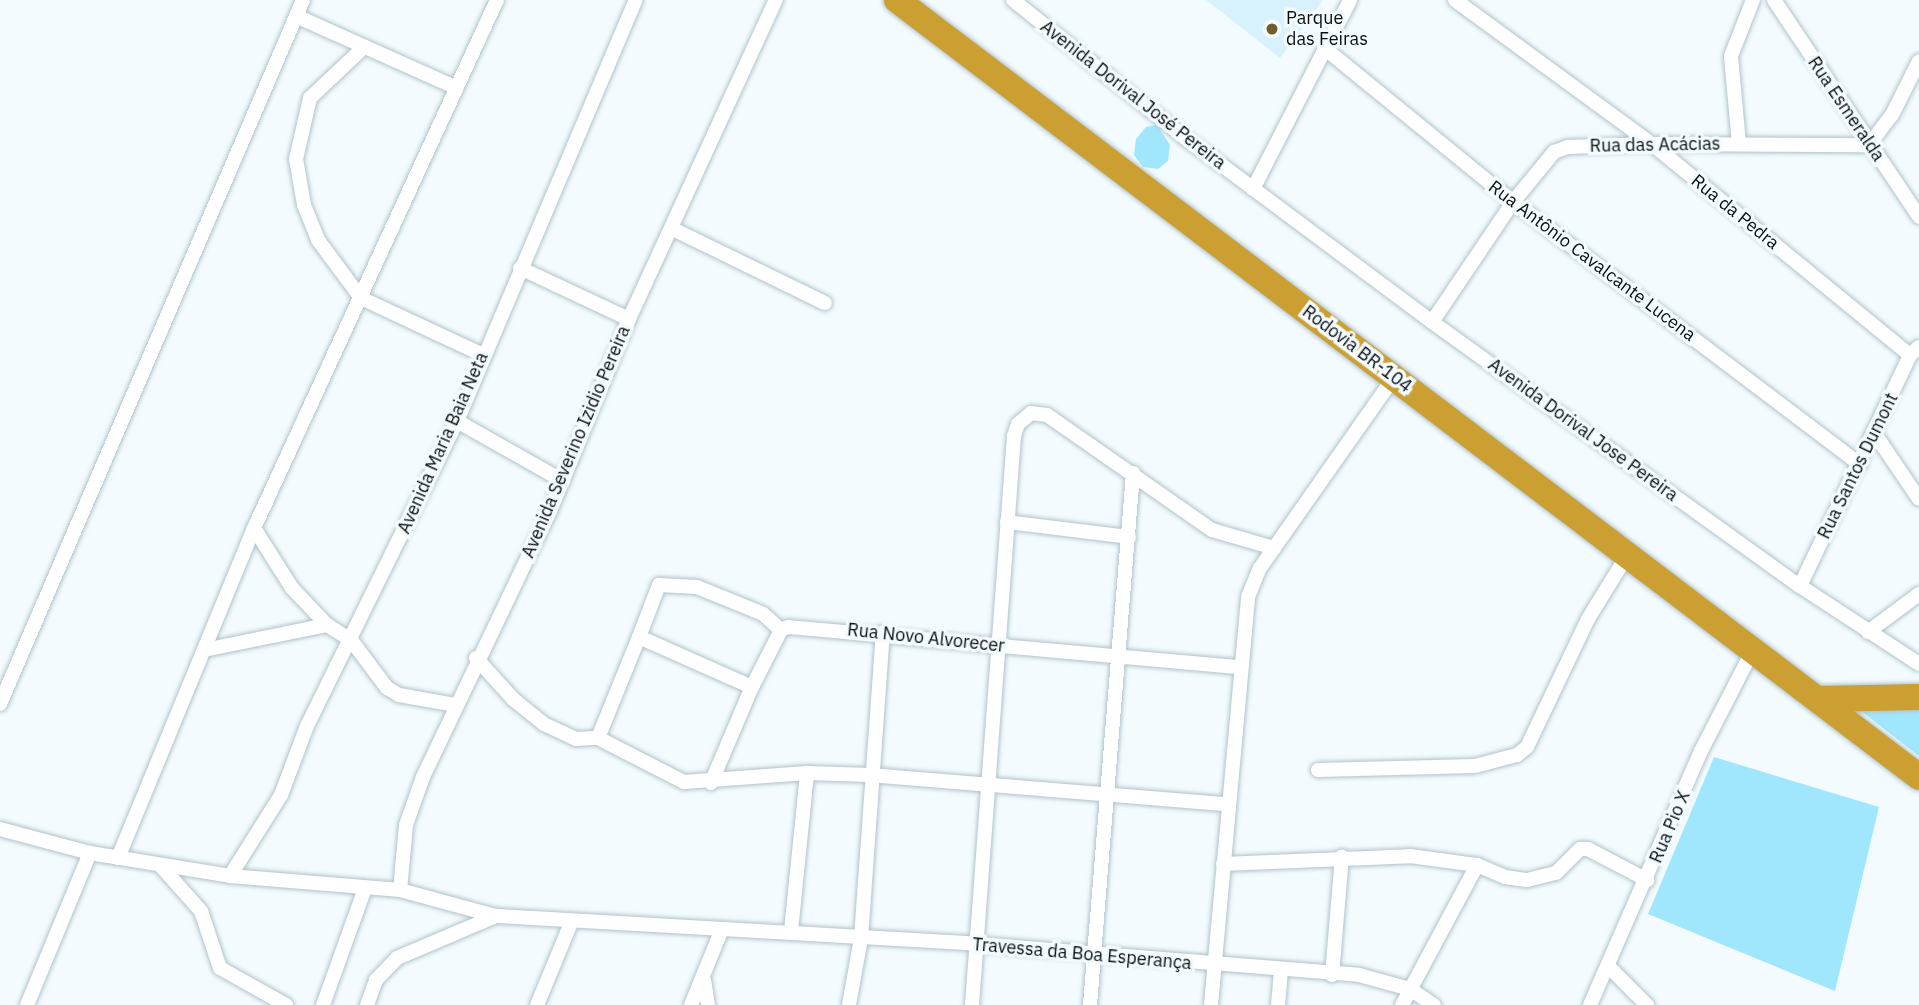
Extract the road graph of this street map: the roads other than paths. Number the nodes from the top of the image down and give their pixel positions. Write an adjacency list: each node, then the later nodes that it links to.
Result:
1 (303, 0): 11 (street)
2 (497, 0): 15 (street)
3 (636, 0): 23 (street, Avenida Maria Baia Neta)
4 (776, 0): 22 (street, Avenida Severino Izidio Pereira)
5 (897, 0): 30 (highway, Rodovia BR-104)
6 (1013, 0): 19 (street, Avenida Dorival José Pereira)
7 (1350, 0): 13 (street)
8 (1455, 0): 16 (street, Rua da Pedra)
9 (1753, 0): 17 (street)
10 (1774, 0): 18 (street, Rua Esmeralda)
11 (296, 16): 12 (street); 60 (street)
12 (363, 48): 15 (street); 24 (street)
13 (1328, 51): 19 (street); 20 (street, Rua Antônio Cavalcante Lucena)
14 (1919, 61): 18 (street)
15 (457, 88): 24 (street)
16 (1652, 144): 17 (street, Rua das Acácias); 20 (street, Rua das Acácias); 28 (street, Rua da Pedra)
17 (1739, 144): 18 (street, Rua das Acácias)
18 (1870, 145): 21 (street, Rua Esmeralda)
19 (1254, 189): 27 (street, Avenida Dorival Jose Pereira)
20 (1513, 202): 27 (street, Rua das Acácias); 33 (street, Rua Antônio Cavalcante Lucena)
21 (1919, 218)
22 (673, 229): 25 (street); 26 (street, Avenida Severino Izidio Pereira)
23 (520, 268): 26 (street); 29 (street, Avenida Maria Baia Neta)
24 (361, 299): 29 (street); 38 (street)
25 (825, 303)
26 (629, 319): 35 (street, Avenida Severino Izidio Pereira)
27 (1432, 322): 42 (street, Avenida Dorival Jose Pereira)
28 (1915, 351): 32 (street, Rua Santos Dumont)
29 (483, 355): 31 (street, Avenida Maria Baia Neta)
30 (1394, 377): 40 (street); 41 (highway, Rodovia BR-104)
31 (457, 421): 35 (street); 49 (street, Avenida Maria Baia Neta)
32 (1875, 435): 33 (street, Rua Santos Dumont); 36 (street)
33 (1860, 464): 42 (street, Rua Santos Dumont)
34 (1133, 473): 37 (street); 39 (street); 40 (street)
35 (563, 481): 54 (street, Avenida Severino Izidio Pereira)
36 (1919, 499)
37 (1007, 522): 39 (street); 50 (street)
38 (254, 528): 44 (street); 51 (street)
39 (1129, 537): 53 (street)
40 (1274, 548): 56 (street)
41 (1628, 554): 52 (highway, Rodovia BR-104); 63 (street)
42 (1800, 586): 46 (street, Avenida Dorival Jose Pereira)
43 (1919, 594): 46 (street)
44 (327, 625): 49 (street); 51 (street)
45 (781, 631): 47 (street, Rua Novo Alvorecer); 48 (street); 57 (street)
46 (1868, 632): 55 (street, Avenida Dorival Jose Pereira)
47 (883, 633): 50 (street, Rua Novo Alvorecer); 65 (street)
48 (639, 637): 57 (street); 62 (street)
49 (351, 640): 61 (street); 78 (street, Avenida Maria Baia Neta)
50 (999, 646): 53 (street, Rua Novo Alvorecer); 68 (street)
51 (204, 650): 74 (street)
52 (1753, 650): 59 (highway, Rodovia BR-104); 79 (street, Rua Pio X)
53 (1120, 655): 56 (street, Rua Novo Alvorecer); 69 (street)
54 (476, 658): 61 (street, Avenida Severino Izidio Pereira); 62 (street)
55 (1919, 664)
56 (1238, 667): 70 (street)
57 (752, 687): 67 (street)
58 (1919, 697): 59 (highway)
59 (1817, 699): 66 (highway, Rodovia BR-104)
60 (0, 704)
61 (456, 705): 80 (street, Avenida Severino Izidio Pereira)
62 (598, 738): 67 (street)
63 (1318, 770)
64 (807, 774): 65 (street); 67 (street); 85 (street)
65 (870, 775): 68 (street); 86 (street)
66 (1919, 776)
67 (711, 783)
68 (989, 785): 69 (street); 87 (street)
69 (1107, 795): 70 (street); 88 (street)
70 (1226, 804): 76 (street)
71 (0, 829): 72 (street, Travessa da Boa Esperança)
72 (90, 853): 74 (street, Travessa da Boa Esperança); 95 (street)
73 (1342, 856): 76 (street); 77 (street); 92 (street)
74 (118, 858): 75 (street, Travessa da Boa Esperança)
75 (160, 864): 78 (street, Travessa da Boa Esperança); 96 (street)
76 (1223, 864): 89 (street)
77 (1476, 865): 79 (street); 94 (street)
78 (230, 876): 81 (street, Travessa da Boa Esperança)
79 (1647, 880): 90 (street, Rua Pio X)
80 (400, 890): 81 (street, Travessa da Boa Esperança); 82 (street, Travessa da Boa Esperança)
81 (364, 891): 97 (street)
82 (496, 916): 83 (street, Travessa da Boa Esperança); 98 (street)
83 (571, 923): 84 (street, Travessa da Boa Esperança); 99 (street)
84 (722, 929): 85 (street, Travessa da Boa Esperança); 93 (street)
85 (791, 931): 86 (street, Travessa da Boa Esperança)
86 (861, 938): 87 (street, Travessa da Boa Esperança); 102 (street)
87 (976, 944): 88 (street, Travessa da Boa Esperança); 103 (street)
88 (1094, 955): 89 (street, Travessa da Boa Esperança); 104 (street)
89 (1214, 965): 91 (street, Travessa da Boa Esperança); 105 (street)
90 (1609, 967): 109 (street, Rua Pio X); 110 (street)
91 (1281, 970): 92 (street, Travessa da Boa Esperança); 106 (street)
92 (1332, 975): 94 (street, Travessa da Boa Esperança)
93 (704, 980): 100 (street); 101 (street)
94 (1410, 989): 107 (street); 108 (street, Travessa da Boa Esperança)
95 (27, 1005)
96 (286, 1005)
97 (323, 1005)
98 (367, 1005)
99 (537, 1005)
100 (691, 1005)
101 (708, 1005)
102 (849, 1005)
103 (972, 1005)
104 (1090, 1005)
105 (1210, 1005)
106 (1278, 1005)
107 (1402, 1005)
108 (1434, 1005)
109 (1591, 1005)
110 (1647, 1005)

